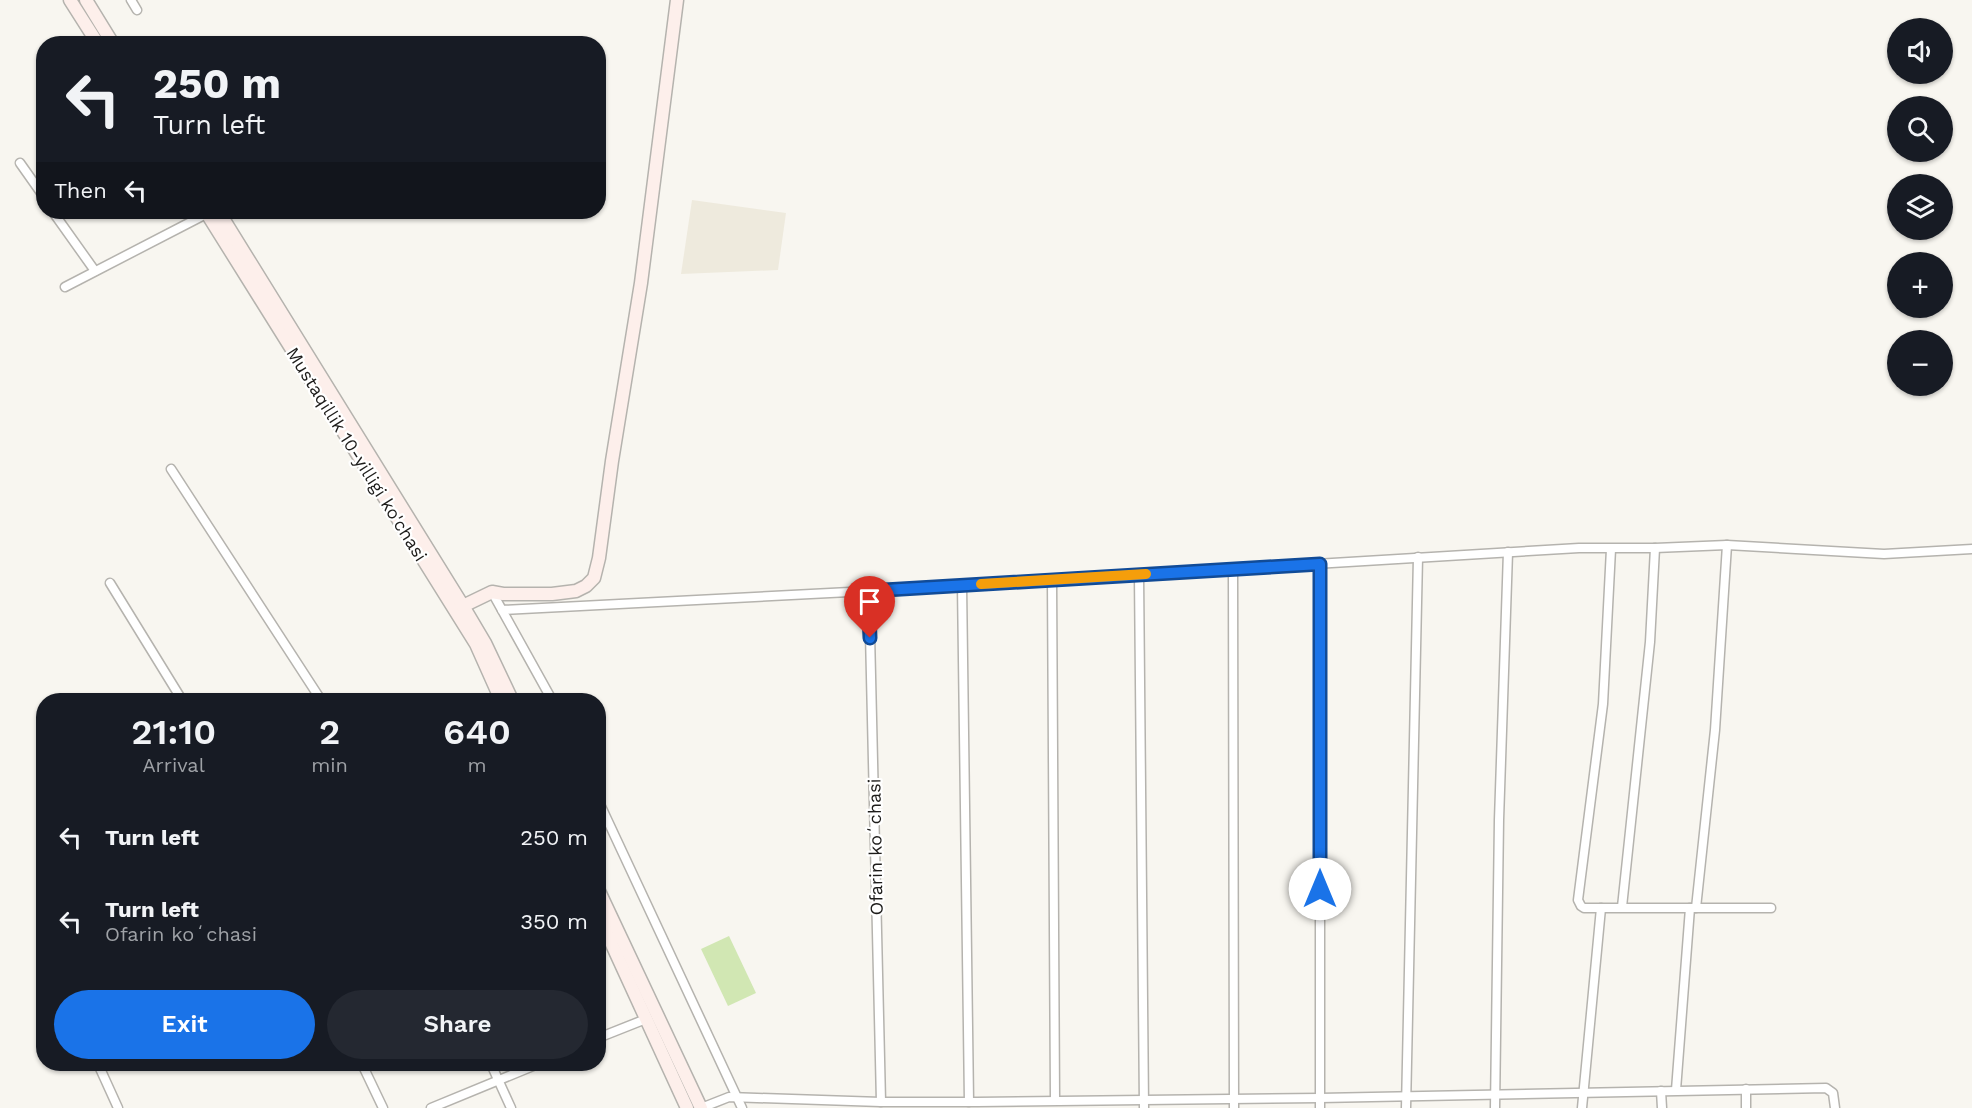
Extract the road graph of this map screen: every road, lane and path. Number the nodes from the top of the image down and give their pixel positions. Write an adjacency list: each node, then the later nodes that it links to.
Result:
1 (70, 0): 6 (main road)
2 (86, 0): 7 (main road)
3 (131, 0): 5 (street)
4 (677, 0): 30 (main road)
5 (137, 9)
6 (93, 36)
7 (108, 36)
8 (20, 163): 9 (street)
9 (36, 186)
10 (58, 219): 14 (street)
11 (197, 219): 14 (street)
12 (215, 219): 31 (main road, Mustaqillik 10-yilligi ko'chasi)
13 (215, 219): 35 (main road, Mustaqillik 10-yilligi ko'chasi)
14 (95, 272): 15 (street)
15 (65, 286)
16 (171, 469): 34 (street)
17 (1727, 545): 18 (street); 20 (street); 42 (street)
18 (1655, 548): 19 (street); 40 (street)
19 (1611, 549): 21 (street); 41 (street)
20 (1972, 549)
21 (1508, 552): 22 (street); 56 (street)
22 (1418, 557): 23 (street); 57 (street)
23 (1320, 564): 24 (street); 60 (street)
24 (1233, 569): 25 (street); 59 (street)
25 (1139, 575): 26 (street); 63 (street)
26 (1052, 580): 28 (street); 62 (street)
27 (110, 583): 33 (street)
28 (962, 585): 29 (street); 65 (street)
29 (868, 591): 32 (street); 61 (street, Ofarin koʻchasi)
30 (492, 592): 31 (main road); 32 (street)
31 (464, 606): 36 (main road, Mustaqillik 10-yilligi ko'chasi)
32 (502, 610): 37 (street)
33 (178, 693)
34 (316, 693)
35 (498, 693)
36 (509, 693)
37 (548, 693)
38 (606, 818): 58 (street)
39 (606, 905): 66 (main road)
40 (1622, 907): 41 (street); 42 (street)
41 (1601, 908): 55 (street)
42 (1693, 908): 43 (street); 53 (street)
43 (1772, 908)
44 (606, 931): 45 (main road)
45 (646, 1018): 46 (street); 71 (main road)
46 (606, 1035)
47 (101, 1071): 67 (street)
48 (365, 1071): 68 (street)
49 (494, 1071): 51 (street)
50 (520, 1071): 51 (street)
51 (498, 1080): 69 (street); 70 (street)
52 (1746, 1089): 53 (street); 79 (street); 80 (street)
53 (1676, 1090): 54 (street)
54 (1661, 1091): 55 (street); 78 (street)
55 (1582, 1092): 56 (street); 77 (street)
56 (1494, 1094): 57 (street); 76 (street)
57 (1406, 1096): 60 (street); 75 (street)
58 (733, 1097): 64 (street); 66 (street); 72 (street)
59 (1234, 1098): 60 (street); 63 (street); 73 (street)
60 (1320, 1098): 74 (street)
61 (881, 1102): 64 (street); 65 (street)
62 (1060, 1103): 63 (street); 65 (street)
63 (1144, 1103)
64 (836, 1104)
65 (974, 1104)
66 (704, 1106)
67 (118, 1108)
68 (383, 1108)
69 (431, 1108)
70 (511, 1108)
71 (687, 1108)
72 (742, 1108)
73 (1234, 1108)
74 (1320, 1108)
75 (1406, 1108)
76 (1494, 1108)
77 (1582, 1108)
78 (1662, 1108)
79 (1746, 1108)
80 (1835, 1108)

